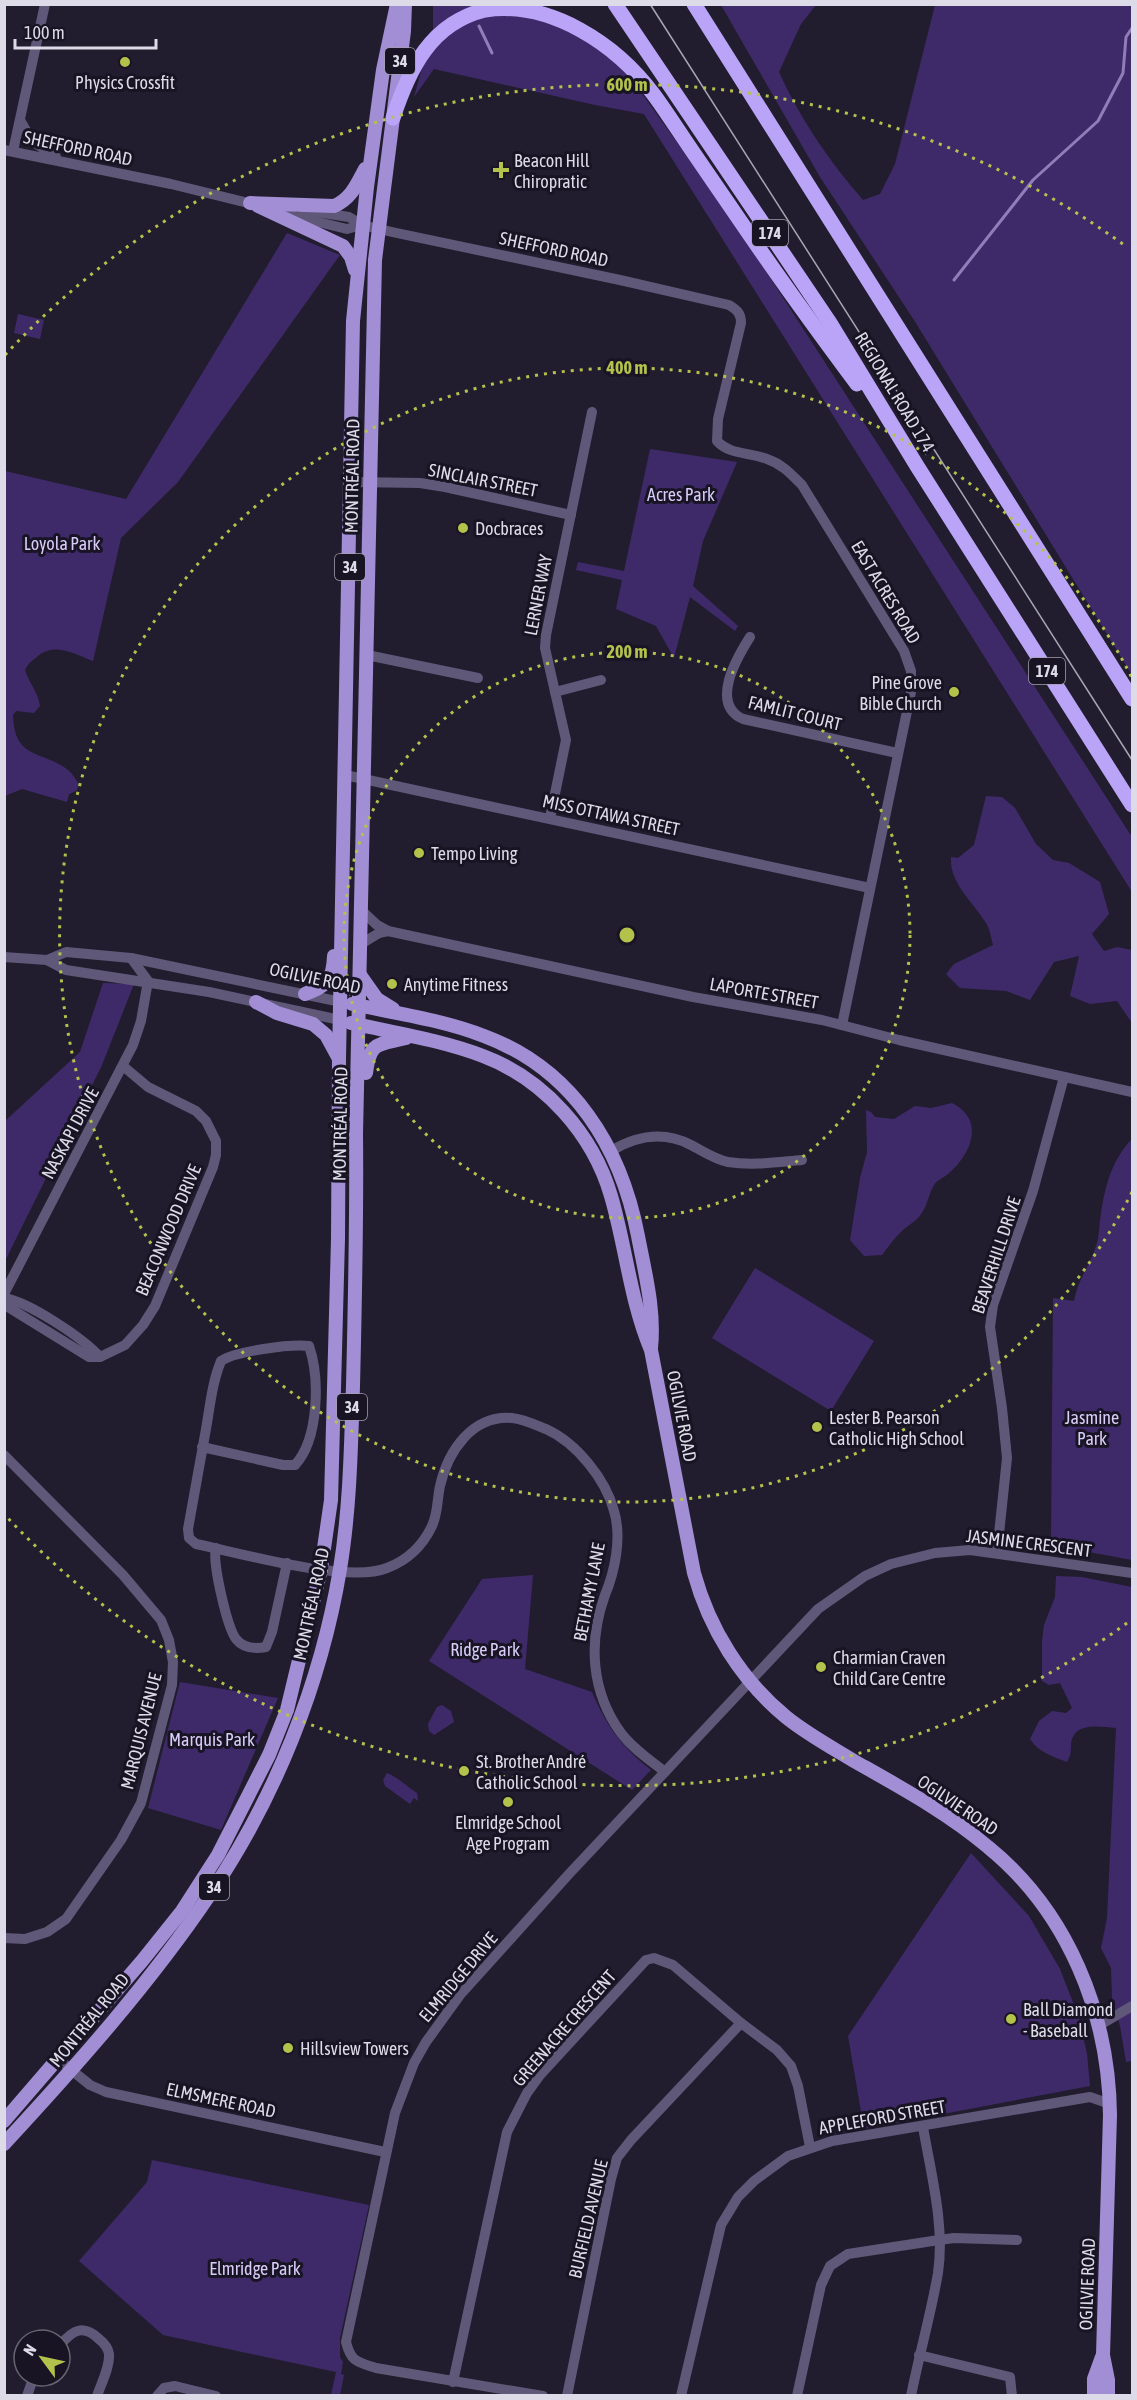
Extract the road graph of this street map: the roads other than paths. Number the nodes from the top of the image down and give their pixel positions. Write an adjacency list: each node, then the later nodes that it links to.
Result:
1 (45, 4): 8 (street)
2 (397, 4): 11 (main road, MONTRÉAL ROAD / 34)
3 (405, 4): 7 (main road, MONTRÉAL ROAD / 34)
4 (615, 4): 19 (highway, REGIONAL ROAD 174 / 174)
5 (694, 4): 9 (highway, REGIONAL ROAD 174)
6 (707, 4): 9 (highway)
7 (393, 118): 15 (main road, MONTRÉAL ROAD / 34); 19 (highway)
8 (20, 120): 10 (street); 12 (street)
9 (771, 125): 28 (highway, REGIONAL ROAD 174)
10 (9, 150): 12 (street, SHEFFORD ROAD)
11 (370, 159): 13 (main road); 14 (main road, MONTRÉAL ROAD / 34)
12 (61, 160): 13 (street, SHEFFORD ROAD)
13 (250, 203): 14 (street, SHEFFORD ROAD); 16 (main road)
14 (362, 225): 15 (street, SHEFFORD ROAD); 16 (main road, MONTRÉAL ROAD / 34)
15 (378, 228): 17 (street, SHEFFORD ROAD); 21 (main road, MONTRÉAL ROAD / 34)
16 (357, 276): 20 (main road, MONTRÉAL ROAD / 34)
17 (737, 310): 29 (street, EAST ACRES ROAD)
18 (592, 412): 22 (street, LERNER WAY)
19 (917, 466): 32 (highway, REGIONAL ROAD 174 / 174)
20 (352, 482): 21 (street, SINCLAIR STREET); 30 (main road, MONTRÉAL ROAD / 34)
21 (370, 482): 22 (street, SINCLAIR STREET); 24 (main road, MONTRÉAL ROAD / 34)
22 (571, 515): 27 (street, LERNER WAY)
23 (750, 637): 29 (street, FAMLIT COURT)
24 (367, 655): 25 (street); 31 (main road, MONTRÉAL ROAD / 34)
25 (478, 678)
26 (601, 680): 27 (street)
27 (555, 692): 33 (street, LERNER WAY)
28 (1132, 699)
29 (897, 753): 34 (street, EAST ACRES ROAD)
30 (345, 776): 31 (street, MISS OTTAWA STREET); 35 (main road, MONTRÉAL ROAD / 34)
31 (363, 778): 33 (street, MISS OTTAWA STREET); 36 (main road, MONTRÉAL ROAD / 34)
32 (1132, 805)
33 (550, 818): 34 (street, MISS OTTAWA STREET)
34 (870, 888): 52 (street, EAST ACRES ROAD)
35 (343, 908): 45 (main road); 47 (main road, MONTRÉAL ROAD / 34)
36 (361, 910): 37 (street, LAPORTE STREET); 38 (main road, MONTRÉAL ROAD / 34)
37 (388, 931): 38 (street); 52 (street, LAPORTE STREET)
38 (361, 944): 43 (main road, MONTRÉAL ROAD / 34)
39 (4, 957): 41 (street, OGILVIE ROAD)
40 (131, 958): 41 (street, OGILVIE ROAD); 42 (street, OGILVIE ROAD); 44 (street)
41 (47, 960): 44 (street, OGILVIE ROAD)
42 (176, 968): 44 (street); 45 (street, OGILVIE ROAD)
43 (360, 975): 48 (main road, MONTRÉAL ROAD / 34); 49 (main road)
44 (148, 981): 46 (street, OGILVIE ROAD); 55 (street, NASKAPI DRIVE)
45 (305, 994): 47 (street, OGILVIE ROAD)
46 (256, 1002): 50 (street, OGILVIE ROAD); 54 (main road)
47 (341, 1002): 48 (main road, OGILVIE ROAD); 50 (main road, MONTRÉAL ROAD / 34)
48 (360, 1006): 49 (main road, OGILVIE ROAD); 51 (main road, MONTRÉAL ROAD / 34)
49 (410, 1016): 59 (main road, OGILVIE ROAD)
50 (340, 1020): 51 (main road, OGILVIE ROAD); 54 (main road, MONTRÉAL ROAD / 34)
51 (360, 1025): 53 (main road, OGILVIE ROAD); 58 (main road, MONTRÉAL ROAD / 34)
52 (842, 1025): 56 (street, LAPORTE STREET)
53 (410, 1036): 58 (main road); 65 (main road, OGILVIE ROAD)
54 (339, 1059): 61 (main road, MONTRÉAL ROAD / 34)
55 (123, 1066): 63 (street, NASKAPI DRIVE); 64 (street, BEACONWOOD DRIVE)
56 (1064, 1077): 57 (street, LAPORTE STREET); 69 (street, BEAVERHILL DRIVE)
57 (1132, 1092)
58 (356, 1134): 62 (main road, MONTRÉAL ROAD / 34)
59 (611, 1151): 60 (street); 65 (main road, OGILVIE ROAD)
60 (802, 1160)
61 (338, 1239): 62 (main road); 71 (main road, MONTRÉAL ROAD / 34)
62 (357, 1240): 72 (main road, MONTRÉAL ROAD / 34)
63 (4, 1294)
64 (4, 1300)
65 (651, 1350): 74 (main road, OGILVIE ROAD)
66 (202, 1447): 66 (street); 68 (street, BETHAMY LANE)
67 (4, 1455): 76 (street, MARQUIS AVENUE)
68 (216, 1548): 70 (street, BETHAMY LANE); 70 (street)
69 (997, 1553): 73 (street, JASMINE CRESCENT); 74 (street, JASMINE CRESCENT)
70 (286, 1563): 71 (street, BETHAMY LANE)
71 (321, 1569): 72 (street, BETHAMY LANE); 80 (main road, MONTRÉAL ROAD / 34)
72 (339, 1572): 75 (street, BETHAMY LANE); 81 (main road, MONTRÉAL ROAD / 34)
73 (1132, 1573)
74 (750, 1680): 75 (street, ELMRIDGE DRIVE); 79 (main road, OGILVIE ROAD)
75 (665, 1772): 87 (street, ELMRIDGE DRIVE)
76 (4, 1938)
77 (1132, 2006): 79 (street)
78 (741, 2023): 86 (street, GREENACRE CRESCENT); 93 (street, GREENACRE CRESCENT); 98 (street, BURFIELD AVENUE)
79 (1100, 2025): 82 (main road, OGILVIE ROAD)
80 (58, 2060): 81 (street, ELMSMERE ROAD); 83 (main road, MONTRÉAL ROAD / 34)
81 (72, 2070): 85 (main road, MONTRÉAL ROAD / 34); 87 (street, ELMSMERE ROAD)
82 (1110, 2104): 84 (street, APPLEFORD STREET); 92 (main road, OGILVIE ROAD)
83 (4, 2121)
84 (923, 2127): 86 (street, APPLEFORD STREET); 88 (street)
85 (4, 2144)
86 (810, 2147): 99 (street, APPLEFORD STREET)
87 (385, 2152): 93 (street, ELMRIDGE DRIVE)
88 (939, 2240): 89 (street); 91 (street); 100 (street)
89 (1017, 2240)
90 (72, 2333): 94 (street)
91 (919, 2355): 101 (street); 102 (street)
92 (1103, 2355): 103 (main road, OGILVIE ROAD); 104 (main road, OGILVIE ROAD)
93 (460, 2387): 97 (street, ELMRIDGE DRIVE)
94 (97, 2396)
95 (157, 2396): 96 (street)
96 (216, 2396)
97 (543, 2396)
98 (567, 2396)
99 (681, 2396)
100 (797, 2396)
101 (910, 2396)
102 (1012, 2396)
103 (1094, 2396)
104 (1108, 2396)

